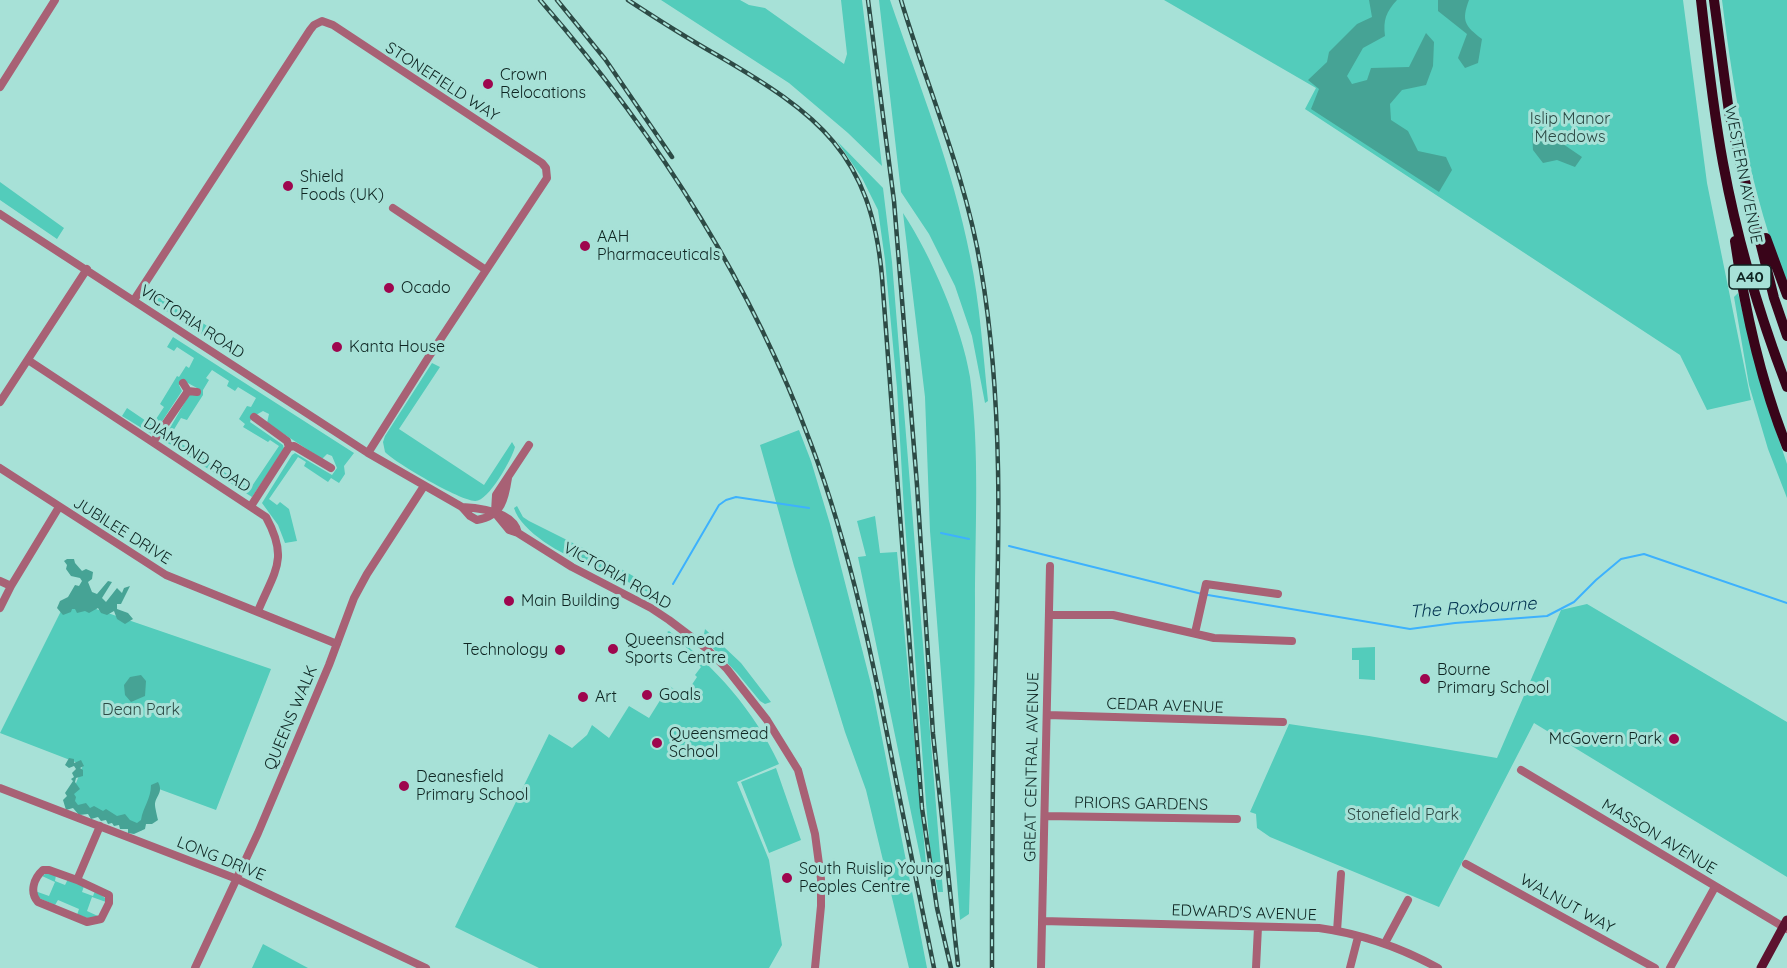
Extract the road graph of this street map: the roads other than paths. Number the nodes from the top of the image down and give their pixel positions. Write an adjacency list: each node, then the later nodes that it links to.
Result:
1 (55, 0): 4 (street)
2 (1701, 0): 6 (highway, WESTERN AVENUE / A40)
3 (1714, 0): 5 (highway, WESTERN AVENUE / A40)
4 (0, 87)
5 (1738, 153): 11 (highway); 13 (highway, WESTERN AVENUE / A40)
6 (1723, 164): 16 (highway, WESTERN AVENUE / A40); 24 (highway)
7 (393, 208): 10 (street)
8 (0, 214): 9 (street, VICTORIA ROAD)
9 (87, 269): 12 (street, VICTORIA ROAD); 14 (street)
10 (486, 270): 12 (street, STONEFIELD WAY); 25 (street, STONEFIELD WAY)
11 (1787, 295)
12 (134, 300): 25 (street, VICTORIA ROAD)
13 (1787, 336)
14 (28, 360): 19 (street); 21 (street, DIAMOND ROAD)
15 (183, 383): 17 (street)
16 (1787, 387)
17 (188, 391): 18 (street); 21 (street)
18 (197, 392)
19 (0, 402)
20 (254, 417): 23 (street)
21 (153, 442): 29 (street, DIAMOND ROAD)
22 (529, 446): 31 (street)
23 (289, 447): 27 (street); 29 (street)
24 (1787, 447)
25 (368, 453): 28 (street, VICTORIA ROAD)
26 (0, 468): 30 (street, JUBILEE DRIVE)
27 (330, 468)
28 (424, 486): 31 (street, VICTORIA ROAD); 41 (street, QUEENS WALK)
29 (251, 506): 37 (street, DIAMOND ROAD)
30 (58, 507): 34 (street); 37 (street, JUBILEE DRIVE)
31 (495, 513): 63 (street, VICTORIA ROAD)
32 (1050, 566): 38 (street, GREAT CENTRAL AVENUE)
33 (0, 581): 34 (street)
34 (10, 586): 36 (street)
35 (1278, 594): 39 (street)
36 (0, 608)
37 (258, 611): 41 (street, JUBILEE DRIVE)
38 (1049, 615): 39 (street); 42 (street, GREAT CENTRAL AVENUE)
39 (1195, 633): 40 (street)
40 (1292, 641)
41 (337, 644): 51 (street, QUEENS WALK)
42 (1047, 715): 43 (street, CEDAR AVENUE); 46 (street, GREAT CENTRAL AVENUE)
43 (1283, 722)
44 (1521, 770): 53 (street, MASSON AVENUE)
45 (0, 788): 48 (street, LONG DRIVE)
46 (1045, 816): 47 (street, PRIORS GARDENS); 55 (street, GREAT CENTRAL AVENUE)
47 (1237, 819)
48 (100, 826): 51 (street, LONG DRIVE); 52 (street)
49 (1466, 864): 68 (street, WALNUT WAY)
50 (1341, 874): 58 (street)
51 (237, 879): 61 (street, QUEENS WALK); 62 (street, LONG DRIVE)
52 (77, 880): 52 (street)
53 (1715, 887): 56 (street, MASSON AVENUE); 69 (street)
54 (1408, 900): 60 (street)
55 (1042, 921): 57 (street, EDWARD'S AVENUE); 64 (street, GREAT CENTRAL AVENUE)
56 (1786, 925): 70 (main road)
57 (1258, 927): 58 (street, EDWARD'S AVENUE); 65 (street)
58 (1337, 931): 59 (street, EDWARD'S AVENUE)
59 (1358, 937): 60 (street, EDWARD'S AVENUE); 66 (street)
60 (1385, 943): 67 (street, EDWARD'S AVENUE)
61 (195, 968)
62 (426, 968)
63 (815, 968)
64 (1041, 968)
65 (1256, 968)
66 (1350, 968)
67 (1438, 968)
68 (1655, 968)
69 (1670, 968)
70 (1761, 968)

